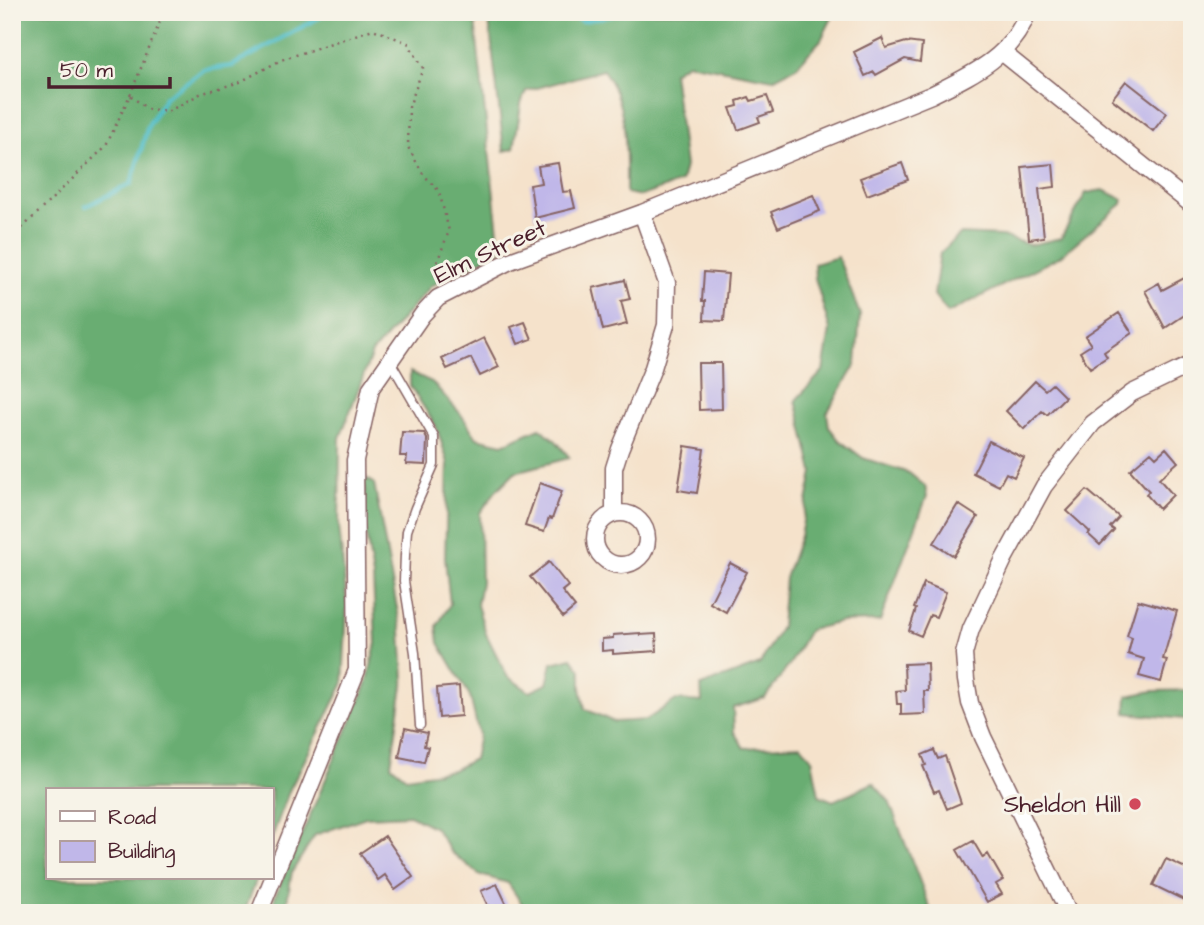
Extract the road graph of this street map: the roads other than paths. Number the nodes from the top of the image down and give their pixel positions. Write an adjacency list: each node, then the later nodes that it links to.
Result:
1 (1028, 12): 2 (street, Elm Street)
2 (1003, 53): 3 (street); 4 (street, Elm Street)
3 (1192, 205)
4 (642, 213): 5 (street, Elm Street); 7 (street)
5 (390, 361): 8 (lane); 9 (street, Elm Street)
6 (1192, 364): 12 (street)
7 (614, 513)
8 (420, 725)
9 (273, 878)
10 (272, 880): 11 (street, Elm Street)
11 (259, 913)
12 (1069, 913)

